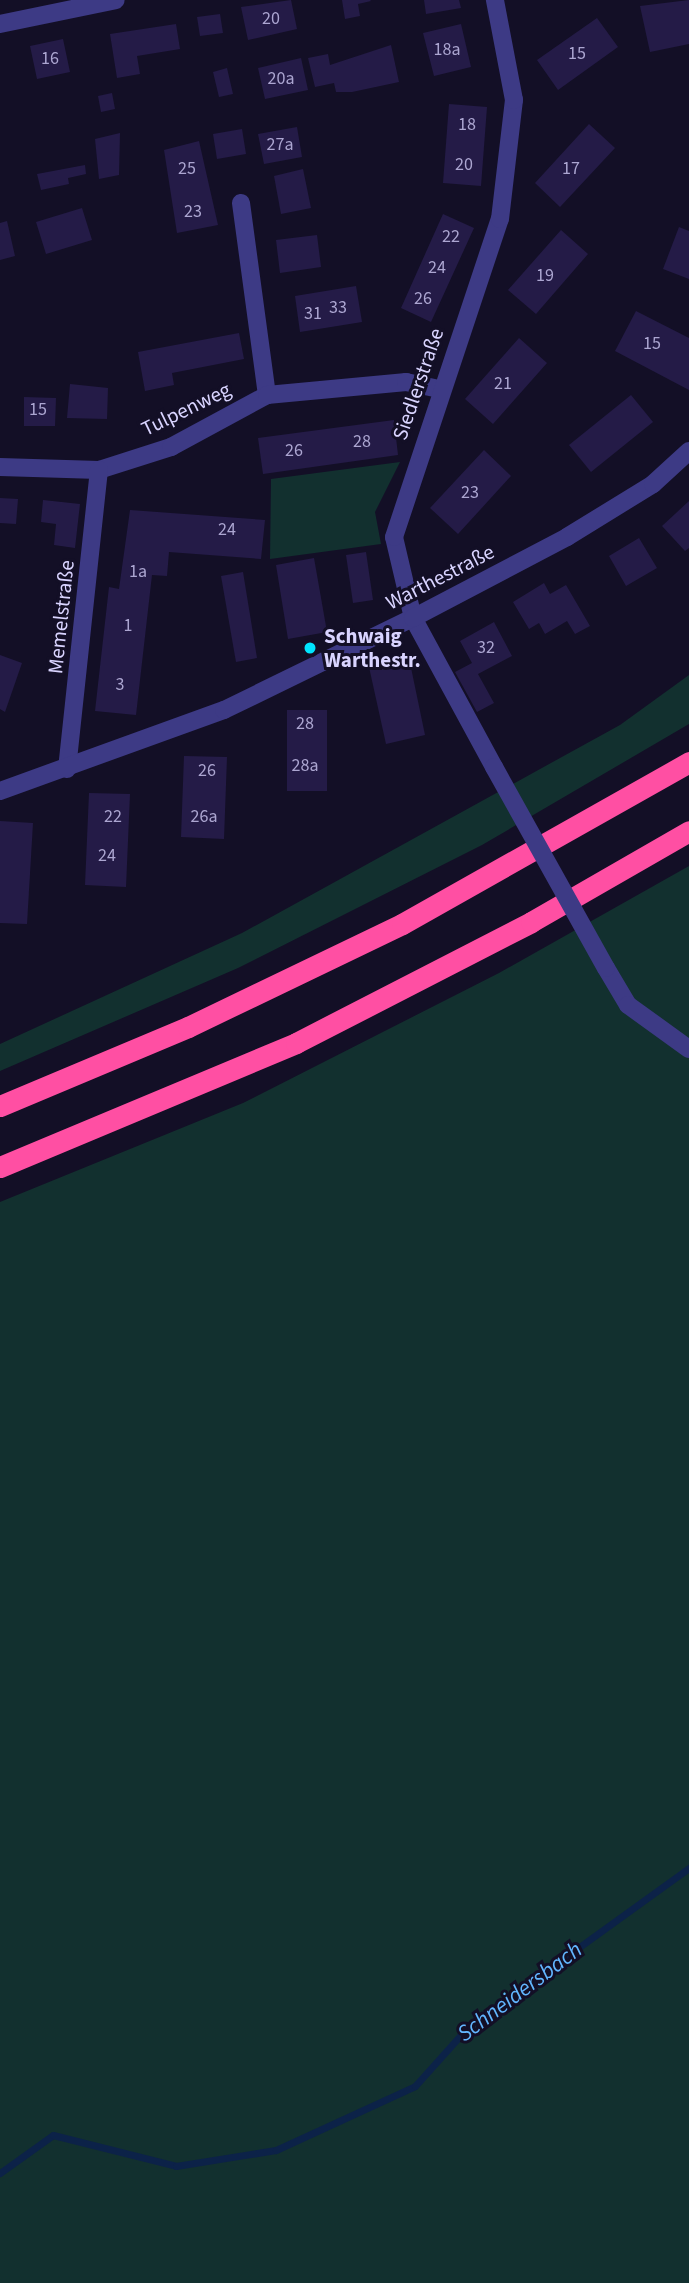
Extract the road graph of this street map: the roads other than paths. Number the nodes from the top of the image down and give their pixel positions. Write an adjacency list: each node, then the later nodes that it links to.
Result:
1 (116, 0): 3 (street)
2 (495, 0): 5 (street, Siedlerstraße)
3 (0, 24)
4 (241, 203): 6 (street)
5 (440, 389): 6 (street, Tulpenweg); 10 (street, Siedlerstraße)
6 (267, 395): 9 (street, Tulpenweg)
7 (689, 451): 10 (street, Warthestraße)
8 (0, 467): 9 (street, Tulpenweg)
9 (99, 470): 12 (street, Memelstraße)
10 (413, 618): 12 (street, Warthestraße); 15 (street, Siedlerstraße, bridge)
11 (689, 762): 16 (highway)
12 (67, 769): 13 (street, Warthestraße)
13 (0, 791)
14 (689, 831): 17 (highway)
15 (689, 1049)
16 (0, 1107)
17 (0, 1167)

